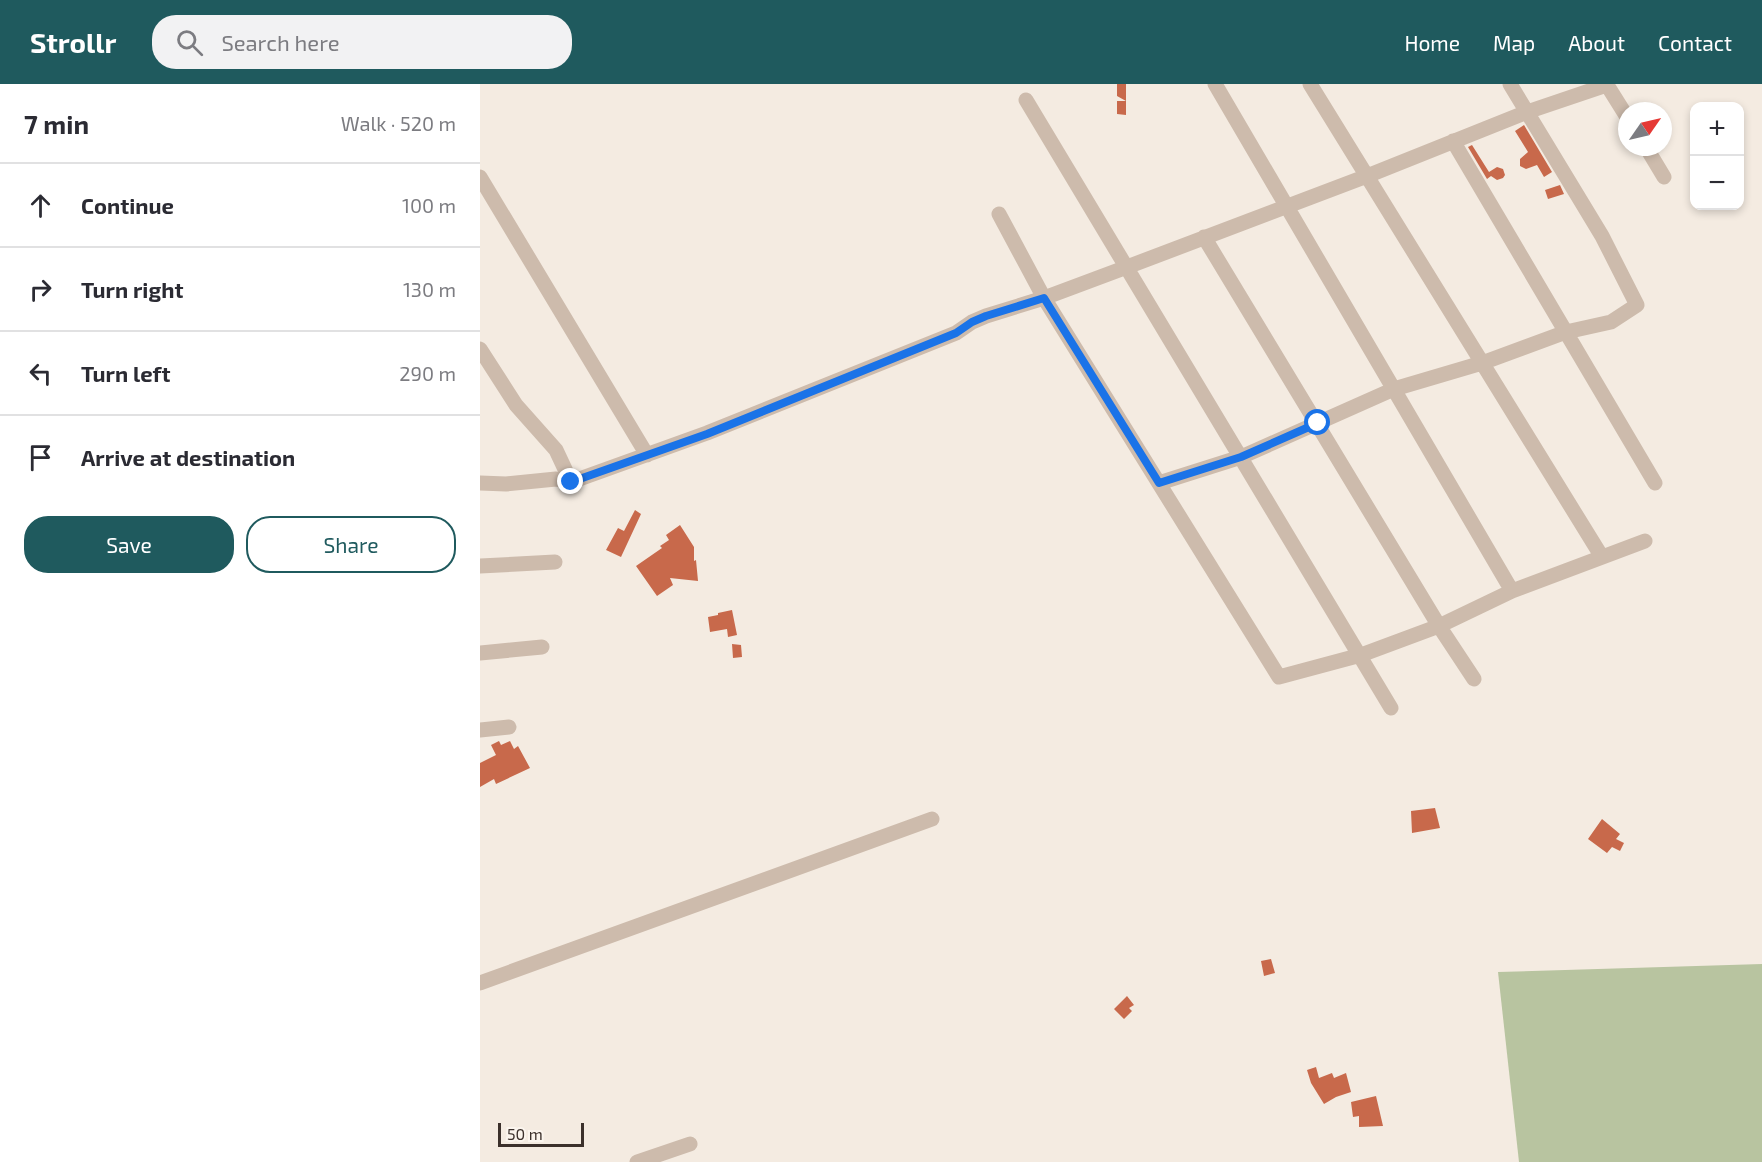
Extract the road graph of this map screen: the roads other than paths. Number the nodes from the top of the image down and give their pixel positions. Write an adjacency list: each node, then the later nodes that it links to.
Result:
1 (1215, 84): 12 (street)
2 (1310, 84): 9 (street)
3 (1510, 84): 6 (street)
4 (1026, 100): 15 (street)
5 (1618, 103): 6 (street)
6 (1527, 111): 7 (street); 17 (street)
7 (1454, 141): 9 (street); 17 (street)
8 (1651, 156): 11 (street)
9 (1367, 176): 12 (street); 19 (street)
10 (480, 177): 22 (street)
11 (1664, 177)
12 (1287, 206): 14 (street); 20 (street)
13 (999, 214): 16 (street)
14 (1204, 237): 15 (street); 21 (street)
15 (1127, 267): 16 (street); 23 (street)
16 (1044, 298): 22 (street); 26 (street)
17 (1566, 332): 19 (street); 27 (street)
18 (480, 349): 24 (street)
19 (1482, 363): 20 (street); 29 (street)
20 (1394, 389): 21 (street); 32 (street)
21 (1318, 423): 23 (street); 33 (street)
22 (647, 455): 24 (street)
23 (1241, 457): 26 (street); 36 (street)
24 (571, 482): 25 (street)
25 (480, 483)
26 (1159, 483): 36 (street)
27 (1655, 483)
28 (1646, 541): 29 (street)
29 (1602, 557): 32 (street)
30 (555, 562): 31 (street)
31 (480, 566)
32 (1512, 591): 33 (street)
33 (1439, 626): 36 (street); 37 (street)
34 (542, 647): 35 (street)
35 (480, 653)
36 (1361, 655): 38 (street)
37 (1474, 679)
38 (1391, 708)
39 (509, 727): 40 (street)
40 (480, 730)
41 (932, 819): 42 (street)
42 (480, 983)
43 (690, 1144): 44 (street)
44 (638, 1162)

